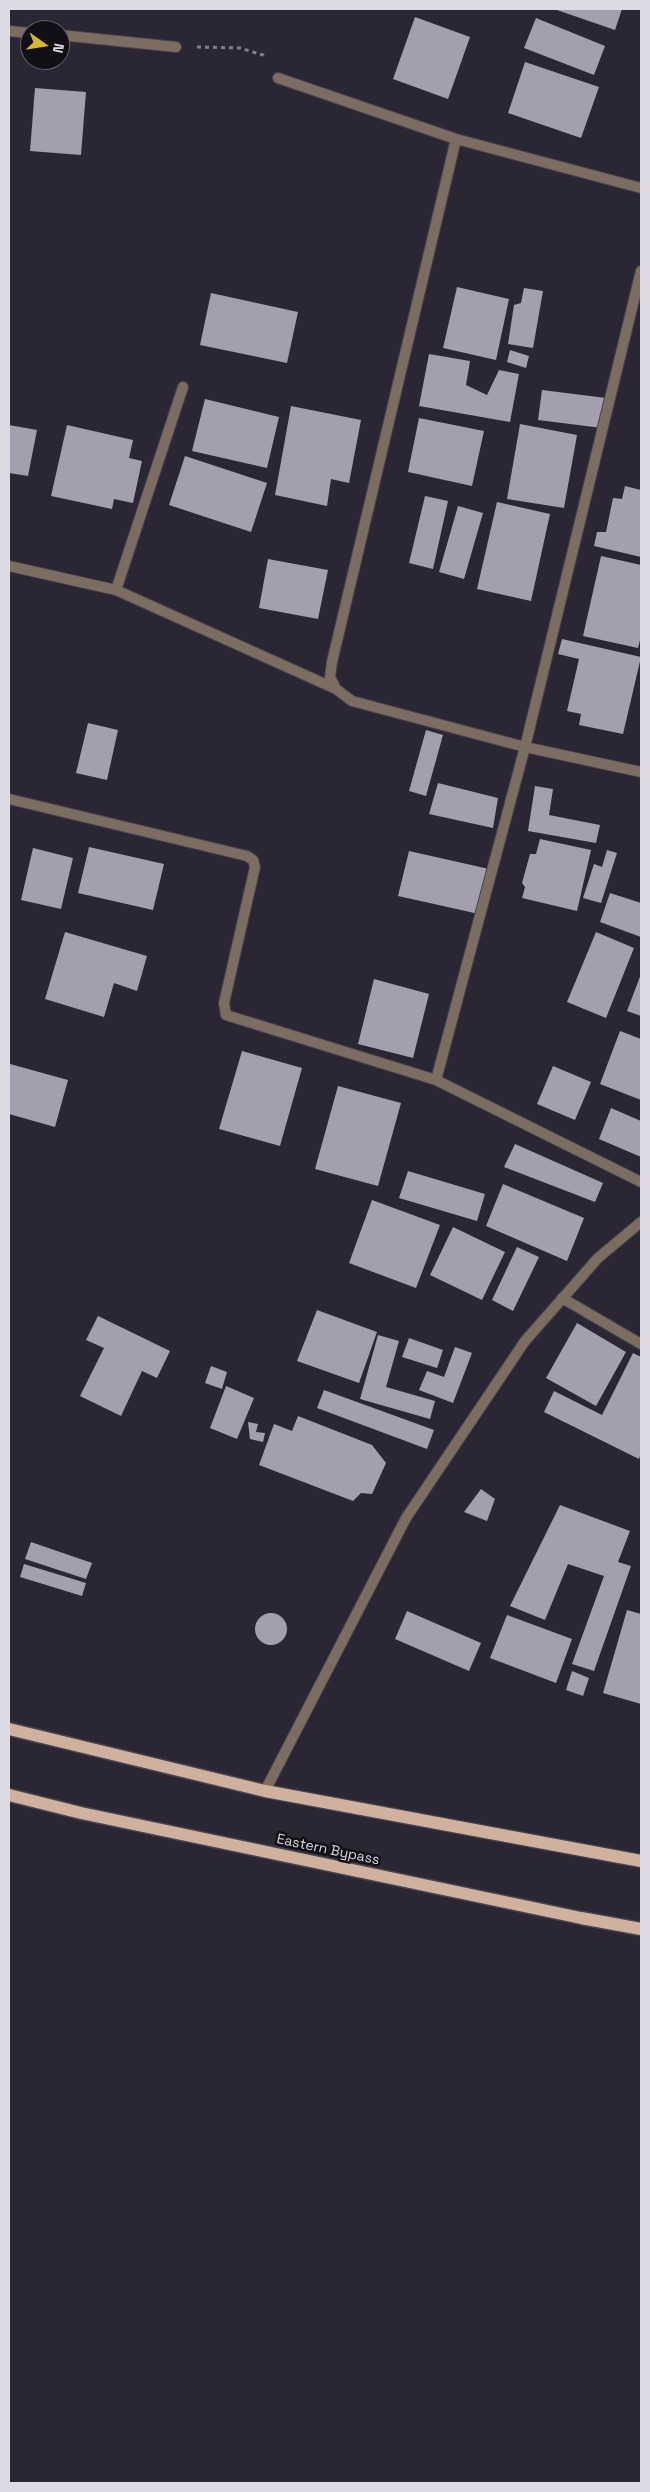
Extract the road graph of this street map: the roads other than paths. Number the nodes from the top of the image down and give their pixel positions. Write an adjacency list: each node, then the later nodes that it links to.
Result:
1 (70, 37): 2 (street)
2 (176, 46)
3 (278, 78): 4 (street)
4 (456, 139): 5 (street); 10 (street)
5 (641, 188)
6 (641, 271): 11 (street)
7 (183, 387): 9 (street)
8 (9, 566): 9 (street)
9 (116, 590): 10 (street)
10 (336, 690): 11 (street)
11 (525, 748): 12 (street); 14 (street)
12 (641, 772)
13 (9, 799): 14 (street)
14 (436, 1080): 15 (street)
15 (641, 1182)
16 (641, 1222): 17 (street)
17 (562, 1298): 18 (street); 20 (street)
18 (641, 1344)
19 (9, 1728): 20 (main road)
20 (265, 1791): 22 (main road)
21 (9, 1795): 23 (main road, Eastern Bypass)
22 (641, 1861)
23 (641, 1929)

